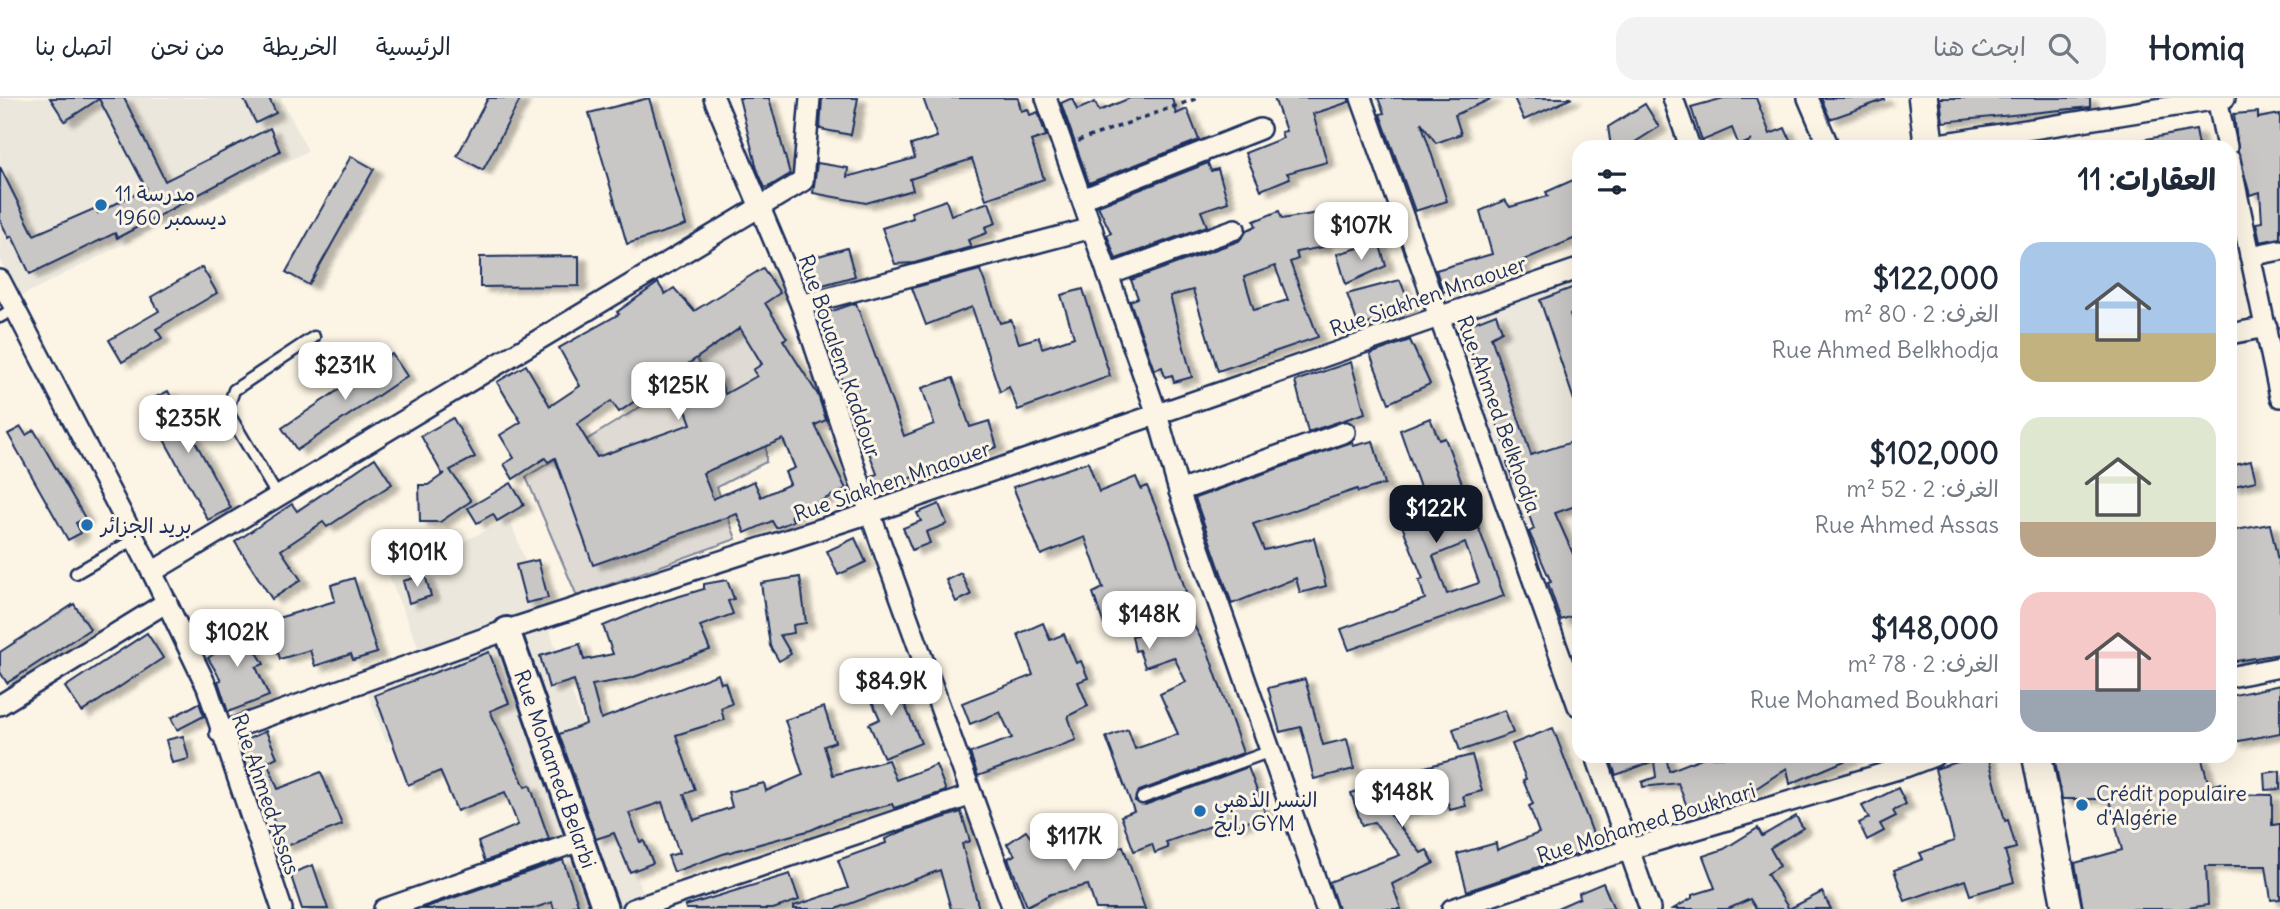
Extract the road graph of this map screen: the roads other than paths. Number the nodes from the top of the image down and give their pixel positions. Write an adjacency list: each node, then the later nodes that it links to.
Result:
1 (714, 98): 17 (street, Rue Boualem Kaddour)
2 (810, 98): 17 (street)
3 (1046, 98): 16 (street)
4 (1361, 98): 27 (street, Rue Ahmed Belkhodja)
5 (1673, 98): 10 (street)
6 (1808, 98): 11 (street)
7 (1923, 98): 12 (main road)
8 (2219, 98): 13 (street); 14 (street)
9 (1260, 129): 16 (street)
10 (1688, 140)
11 (1826, 140)
12 (1926, 140)
13 (1963, 140)
14 (2226, 140)
15 (2237, 194): 21 (street)
16 (1082, 199): 18 (street)
17 (761, 208): 25 (street, Rue Boualem Kaddour); 35 (street)
18 (1091, 228): 23 (street); 25 (street)
19 (1235, 229): 23 (street)
20 (2280, 250): 21 (street)
21 (2250, 256): 28 (street)
22 (1572, 271): 27 (street, Rue Siakhen Mnaouer)
23 (1108, 275): 32 (street)
24 (0, 281): 26 (street, Rue Ahmed Assas)
25 (801, 305): 36 (street, Rue Boualem Kaddour)
26 (7, 313): 37 (street, Rue Ahmed Assas)
27 (1439, 315): 32 (street, Rue Siakhen Mnaouer); 44 (street, Rue Ahmed Belkhodja)
28 (2267, 327): 29 (street); 31 (street)
29 (2237, 333)
30 (314, 337): 35 (lane)
31 (2280, 397)
32 (1157, 414): 34 (street); 36 (street, Rue Siakhen Mnaouer)
33 (1345, 432): 34 (street)
34 (1179, 491): 47 (street)
35 (278, 497): 38 (street)
36 (870, 513): 41 (street, Rue Siakhen Mnaouer); 51 (street, Rue Boualem Kaddour)
37 (135, 539): 38 (street, Rue Ahmed Assas); 39 (lane)
38 (152, 572): 40 (street, Rue Ahmed Assas)
39 (76, 573)
40 (167, 602): 45 (street); 46 (street, Rue Ahmed Assas)
41 (507, 630): 46 (street, Rue Siakhen Mnaouer); 53 (street, Rue Mohamed Belarbi)
42 (2280, 667): 43 (street)
43 (2237, 676)
44 (1572, 689)
45 (0, 705)
46 (220, 733): 55 (street, Rue Ahmed Assas)
47 (1272, 751): 52 (lane); 60 (street)
48 (1599, 763): 54 (street)
49 (1900, 763): 54 (street, Rue Mohamed Boukhari)
50 (2038, 763): 63 (main road)
51 (972, 795): 58 (street); 59 (street, Rue Boualem Kaddour)
52 (1142, 798)
53 (580, 841): 56 (street); 57 (street, Rue Mohamed Belarbi)
54 (1630, 849): 61 (street, Rue Mohamed Boukhari); 62 (street)
55 (282, 909)
56 (384, 909)
57 (605, 909)
58 (633, 909)
59 (1013, 909)
60 (1326, 909)
61 (1451, 909)
62 (1650, 909)
63 (2067, 909)

